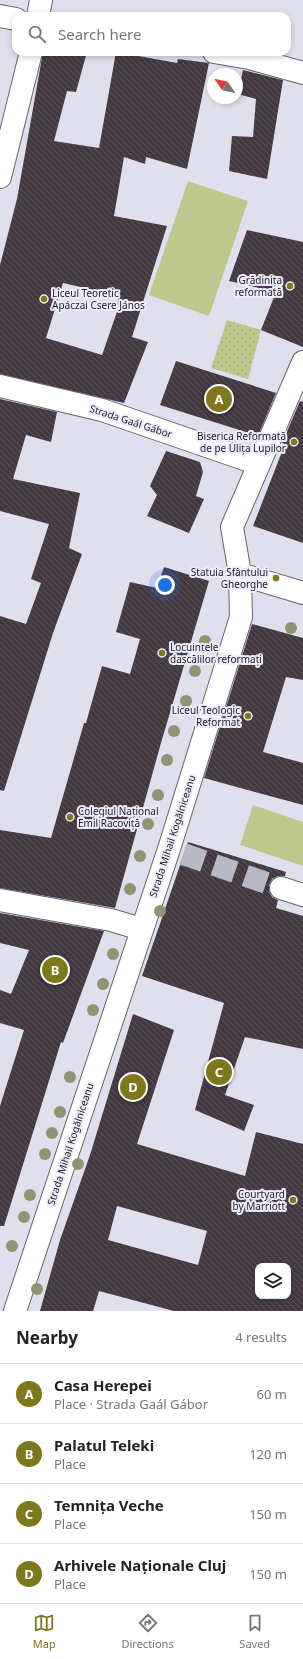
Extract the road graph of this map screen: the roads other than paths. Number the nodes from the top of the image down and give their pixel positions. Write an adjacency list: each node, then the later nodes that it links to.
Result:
1 (41, 0): 2 (street)
2 (39, 12)
3 (0, 16): 4 (street)
4 (12, 18)
5 (30, 56): 8 (street)
6 (237, 56): 7 (street)
7 (303, 73)
8 (0, 177)
9 (303, 362): 11 (street, Strada Mihail Kogălniceanu)
10 (0, 386): 11 (street, Strada Gaál Gábor)
11 (259, 464): 12 (street, Strada Mihail Kogălniceanu)
12 (240, 574): 13 (street); 17 (street, Strada Mihail Kogălniceanu)
13 (303, 593)
14 (282, 888): 15 (street)
15 (303, 896)
16 (0, 900): 17 (street)
17 (141, 929): 18 (street, Strada Mihail Kogălniceanu)
18 (11, 1302)

